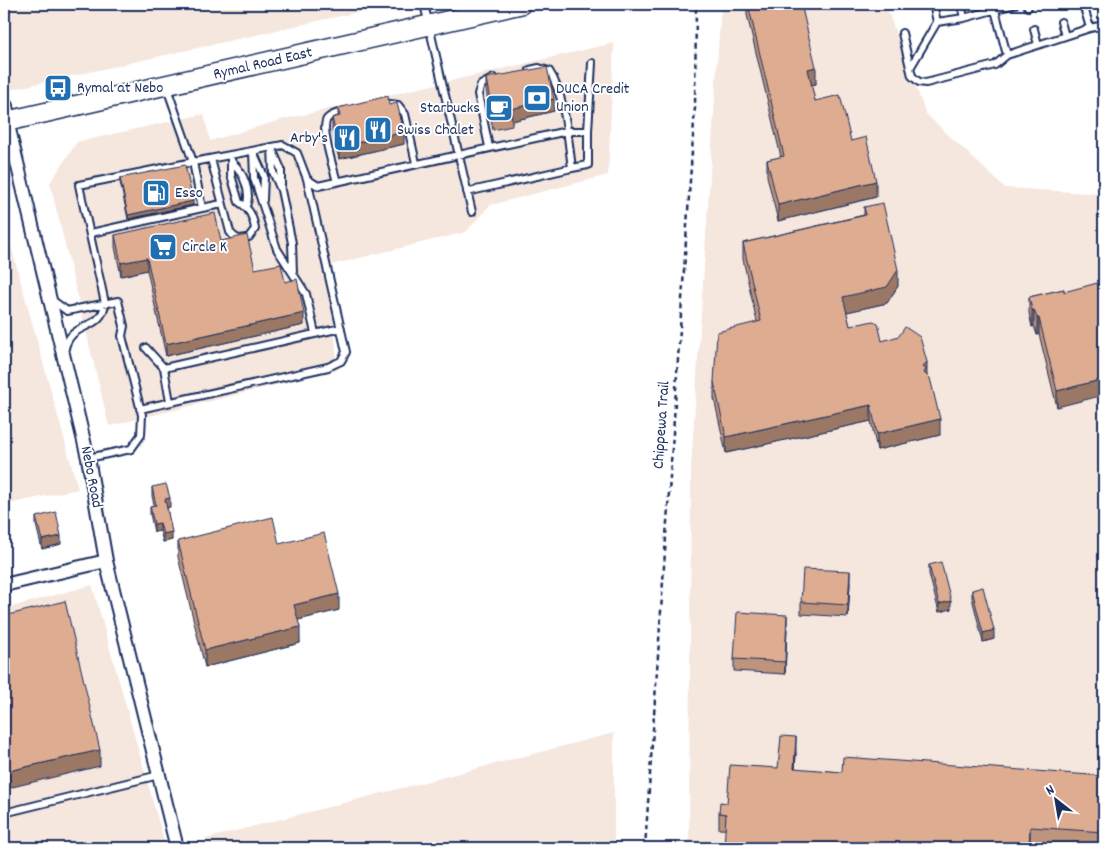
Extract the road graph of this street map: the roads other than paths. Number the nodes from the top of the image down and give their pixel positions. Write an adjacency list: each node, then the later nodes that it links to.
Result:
1 (424, 4): 12 (lane)
2 (521, 4): 12 (main road, Rymal Road East)
3 (933, 4): 10 (lane)
4 (961, 4): 9 (lane)
5 (1015, 4): 7 (lane)
6 (1083, 4): 14 (lane)
7 (1003, 5): 8 (lane)
8 (995, 10): 9 (lane); 19 (lane)
9 (964, 18): 10 (lane)
10 (937, 22): 21 (lane)
11 (1061, 22): 17 (lane)
12 (428, 25): 24 (main road, Rymal Road East); 33 (lane)
13 (1104, 25): 14 (lane)
14 (1090, 28): 17 (lane)
15 (1034, 29): 18 (lane)
16 (902, 33): 21 (lane)
17 (1065, 36): 18 (lane)
18 (1038, 44): 19 (lane)
19 (1007, 55): 21 (lane)
20 (592, 63): 29 (lane)
21 (910, 68)
22 (522, 72): 28 (lane)
23 (506, 76): 31 (lane)
24 (167, 86): 27 (main road, Rymal Road East); 36 (lane)
25 (378, 104): 38 (lane)
26 (352, 110): 41 (lane)
27 (5, 117): 50 (street, Nebo Road)
28 (567, 131): 29 (lane); 31 (lane); 39 (lane)
29 (588, 131): 39 (lane)
30 (272, 147): 32 (lane); 40 (lane); 49 (lane)
31 (489, 147): 33 (lane)
32 (253, 151): 34 (lane); 43 (lane); 43 (lane)
33 (458, 154): 38 (lane); 42 (lane)
34 (231, 155): 35 (lane); 37 (lane)
35 (211, 159): 36 (lane); 44 (lane)
36 (193, 162): 46 (lane); 48 (lane)
37 (233, 163): 45 (lane); 45 (lane)
38 (416, 164): 41 (lane)
39 (572, 168): 42 (lane)
40 (307, 179): 41 (lane); 52 (lane)
41 (337, 182)
42 (467, 192): 47 (lane)
43 (263, 203): 49 (lane)
44 (222, 204): 45 (lane); 46 (lane)
45 (246, 206)
46 (202, 208): 48 (lane)
47 (472, 212)
48 (90, 233): 51 (lane)
49 (293, 274): 53 (lane)
50 (50, 298): 51 (lane); 55 (street, Nebo Road)
51 (105, 303): 55 (lane); 58 (lane)
52 (340, 328): 53 (lane); 57 (lane)
53 (315, 333): 56 (lane)
54 (146, 348): 56 (lane)
55 (63, 354): 59 (street, Nebo Road)
56 (164, 368): 57 (lane)
57 (170, 402): 58 (lane)
58 (140, 409): 59 (lane)
59 (88, 458): 60 (street, Nebo Road)
60 (106, 561): 61 (street); 62 (street, Nebo Road)
61 (4, 585)
62 (159, 775): 63 (lane); 64 (street, Nebo Road)
63 (4, 813)
64 (177, 848)

